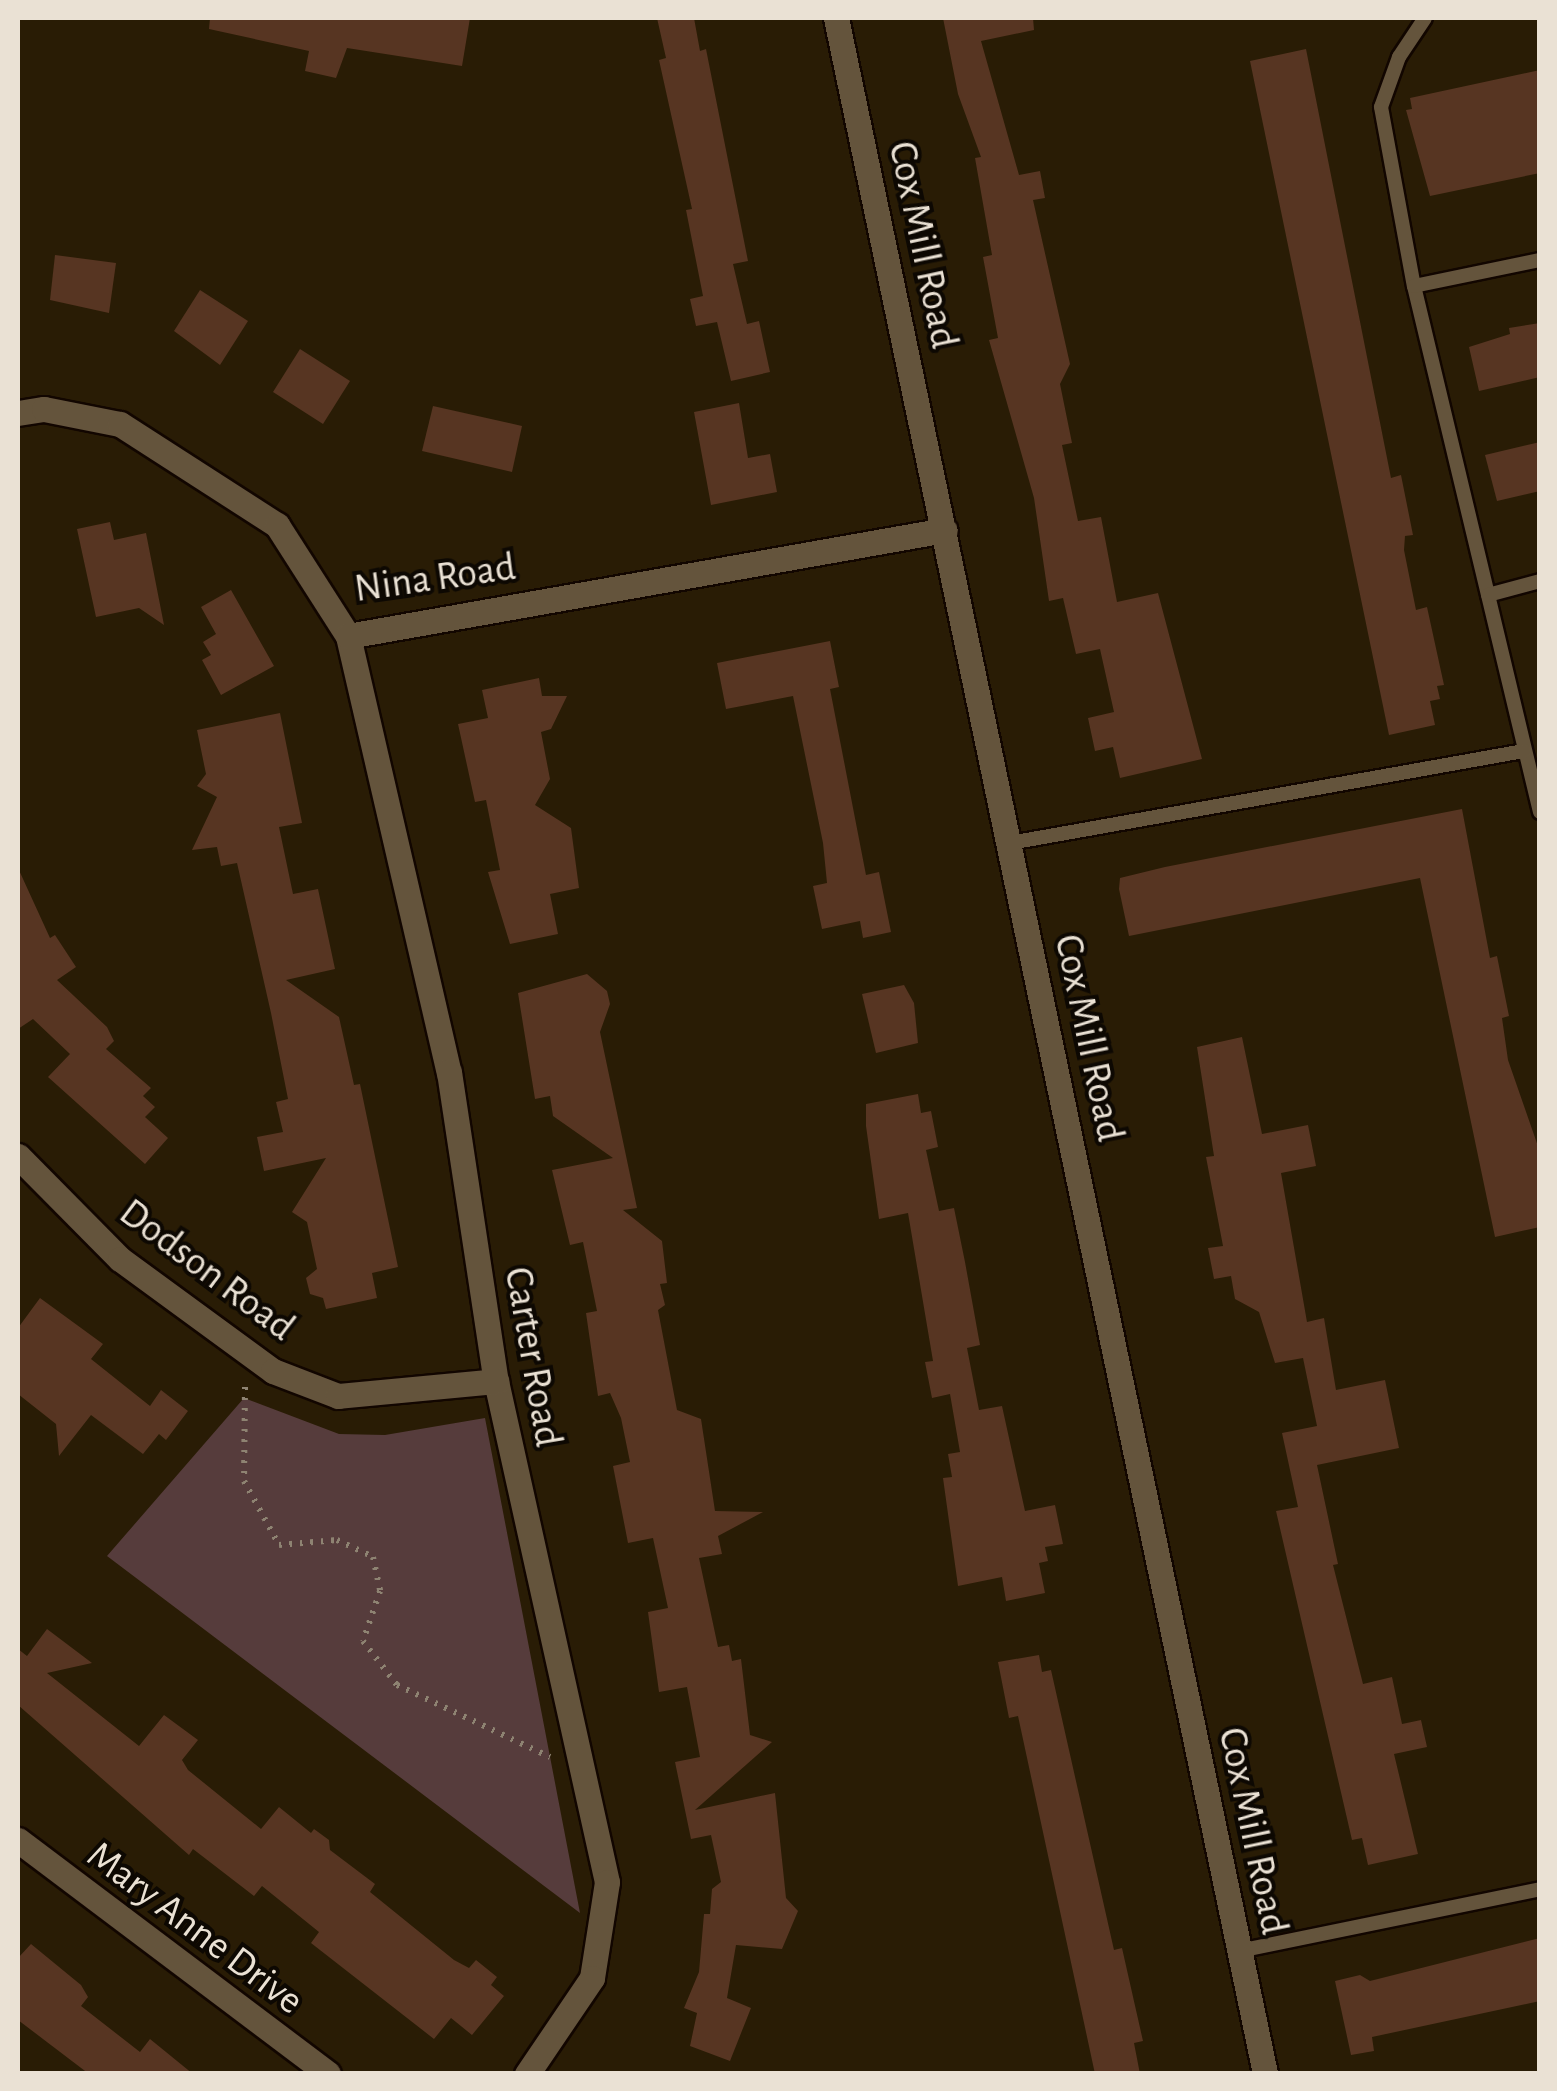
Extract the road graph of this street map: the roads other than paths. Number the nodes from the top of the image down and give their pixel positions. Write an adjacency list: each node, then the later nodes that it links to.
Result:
1 (836, 18): 6 (street, Cox Mill Road)
2 (1425, 18): 4 (lane)
3 (1540, 260): 4 (lane)
4 (1414, 286): 8 (lane)
5 (18, 413): 9 (street, Nina Road)
6 (945, 530): 9 (street, Nina Road); 12 (street, Cox Mill Road)
7 (1540, 581): 8 (lane)
8 (1488, 595): 10 (lane)
9 (348, 636): 14 (street, Carter Road)
10 (1524, 751): 11 (lane); 12 (lane)
11 (1540, 812)
12 (1010, 843): 17 (street, Cox Mill Road)
13 (18, 1156): 14 (street, Dodson Road)
14 (496, 1381): 19 (street, Carter Road)
15 (18, 1840): 18 (street, Mary Anne Drive)
16 (1540, 1889): 17 (lane)
17 (1239, 1951): 20 (street, Cox Mill Road)
18 (328, 2074)
19 (527, 2074)
20 (1265, 2074)

